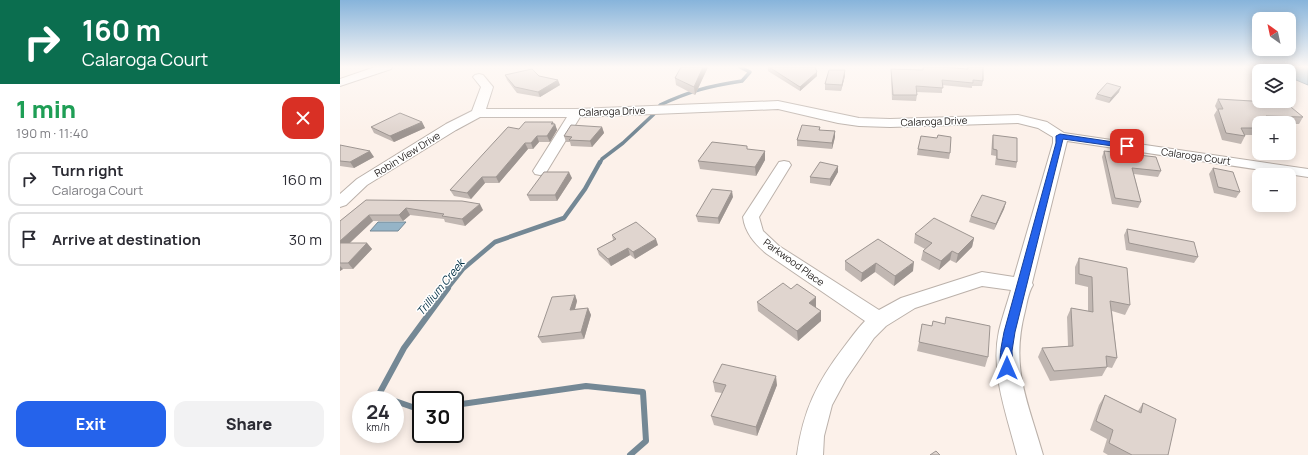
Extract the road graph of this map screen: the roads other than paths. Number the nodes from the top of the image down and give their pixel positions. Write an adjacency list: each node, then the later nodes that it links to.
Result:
1 (487, 88): 3 (street)
2 (576, 112): 3 (street, Calaroga Drive); 4 (street, Calaroga Drive); 6 (street)
3 (478, 113): 8 (street, Robin View Drive)
4 (1060, 136): 7 (street, Calaroga Court); 9 (street)
5 (784, 165): 10 (street, Parkwood Place)
6 (540, 171)
7 (1308, 173)
8 (340, 202)
9 (1023, 285): 10 (street); 12 (street)
10 (879, 320): 11 (street)
11 (810, 455)
12 (1030, 455)

